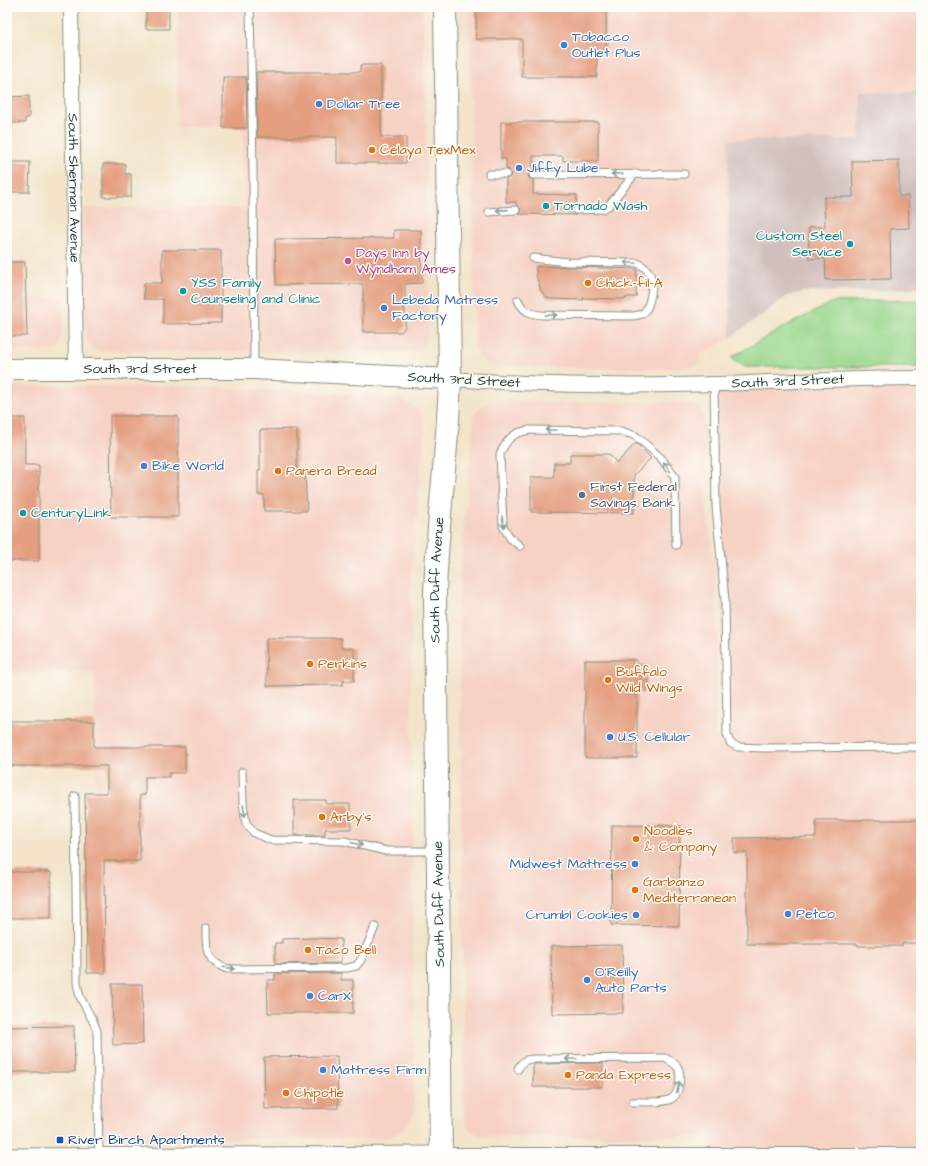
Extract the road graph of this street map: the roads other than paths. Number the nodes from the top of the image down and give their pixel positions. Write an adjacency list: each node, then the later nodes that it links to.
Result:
1 (71, 7): 15 (street, South Sherman Avenue)
2 (250, 7): 16 (lane)
3 (444, 7): 18 (main road, South Duff Avenue)
4 (489, 174): 5 (lane)
5 (506, 174)
6 (635, 174): 7 (lane); 8 (lane, one-way to 8); 10 (lane)
7 (684, 174)
8 (533, 175)
9 (516, 210): 11 (lane, one-way to 11)
10 (576, 210)
11 (489, 212)
12 (533, 258): 13 (lane, one-way to 12)
13 (518, 300)
14 (7, 369): 15 (main road, South 3rd Street)
15 (76, 369): 16 (main road, South 3rd Street)
16 (254, 369): 18 (main road, South 3rd Street)
17 (921, 378): 19 (street, South 3rd Street)
18 (450, 379): 19 (street, South 3rd Street); 25 (main road, South Duff Avenue)
19 (714, 384): 22 (lane)
20 (676, 545): 21 (lane, one-way to 21)
21 (520, 546)
22 (921, 747)
23 (242, 772): 25 (lane, one-way to 25)
24 (75, 796): 32 (lane)
25 (438, 851): 35 (main road, South Duff Avenue)
26 (206, 928): 27 (lane, one-way to 27)
27 (375, 928)
28 (518, 1069): 29 (lane, one-way to 28)
29 (633, 1102)
30 (921, 1155): 33 (street)
31 (7, 1157): 32 (street)
32 (99, 1157): 34 (street)
33 (849, 1157): 35 (street)
34 (131, 1158): 35 (street)
35 (441, 1158)

